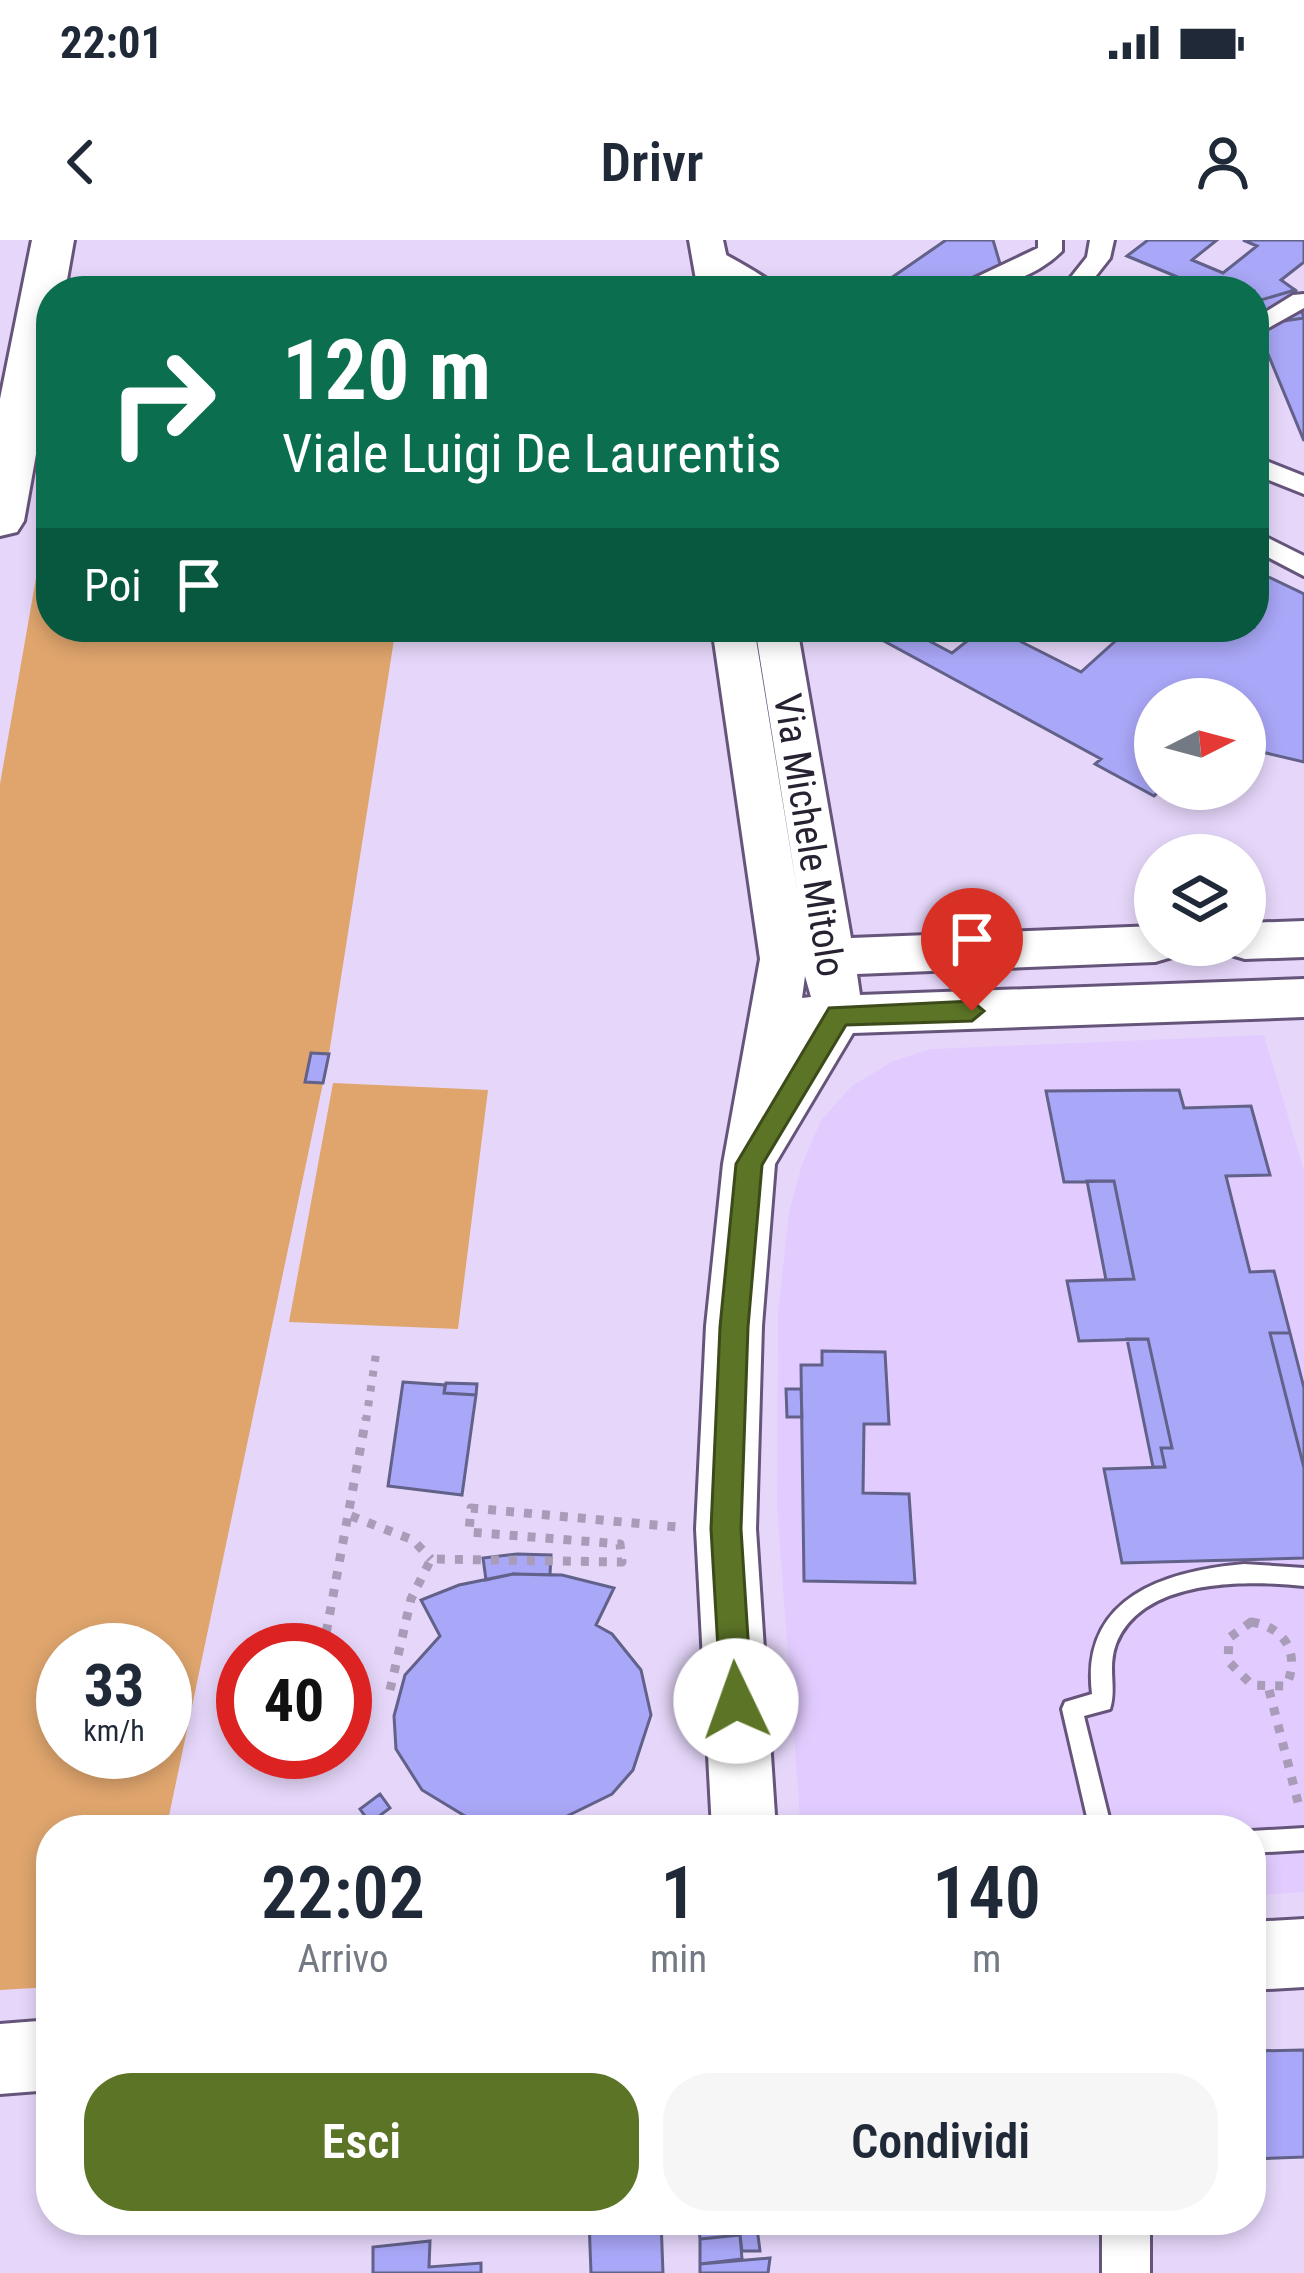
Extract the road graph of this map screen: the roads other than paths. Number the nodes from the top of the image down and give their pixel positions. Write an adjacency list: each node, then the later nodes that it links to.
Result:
1 (53, 240): 6 (highway)
2 (673, 240): 7 (street)
3 (1050, 240): 9 (street)
4 (1102, 240): 10 (street)
5 (708, 247): 8 (street)
6 (46, 276)
7 (679, 276)
8 (742, 276)
9 (1001, 276)
10 (1084, 276)
11 (1303, 300): 12 (street); 13 (street)
12 (1269, 310)
13 (1269, 319)
14 (36, 330): 17 (highway)
15 (1269, 470): 16 (street)
16 (1304, 485)
17 (0, 521)
18 (1269, 547): 19 (street)
19 (1304, 567)
20 (736, 642): 25 (street, Via Michele Mitolo)
21 (777, 642): 25 (street, Via Michele Mitolo)
22 (1304, 939): 23 (street)
23 (1266, 940)
24 (1134, 945): 25 (street)
25 (808, 958): 27 (street, Via Michele Mitolo); 28 (street, Via Michele Mitolo)
26 (1304, 998): 27 (street)
27 (838, 1015): 28 (street); 29 (street, Via Michele Mitolo)
28 (773, 1017): 29 (street, Via Michele Mitolo)
29 (749, 1164): 31 (street, Via Michele Mitolo)
30 (1304, 1577): 32 (lane)
31 (743, 1815)
32 (1097, 1815)
33 (1304, 1839): 34 (lane)
34 (1266, 1841)
35 (1304, 1953): 36 (street)
36 (1266, 1955)
37 (36, 2056): 38 (street)
38 (0, 2059)
39 (1126, 2235): 40 (street)
40 (1126, 2273)

